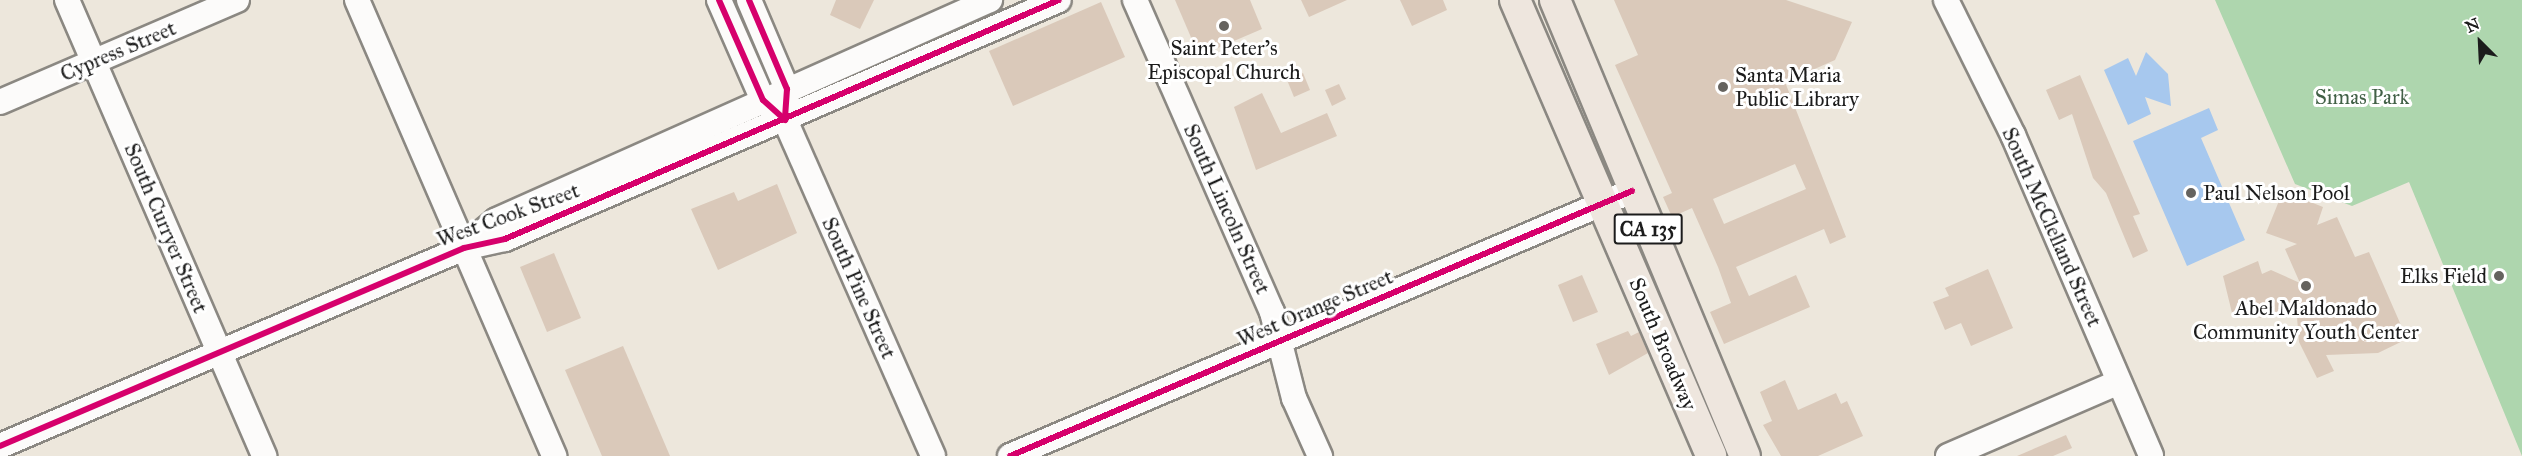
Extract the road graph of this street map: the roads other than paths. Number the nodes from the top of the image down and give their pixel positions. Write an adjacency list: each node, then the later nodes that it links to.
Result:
1 (67, 0): 12 (street, South Curryer Street)
2 (237, 0): 12 (street, Cypress Street)
3 (357, 0): 19 (street)
4 (719, 0): 14 (street, South Pine Street)
5 (749, 0): 13 (street, South Pine Street)
6 (990, 0): 13 (street, West Cook Street)
7 (1059, 0): 16 (street, West Cook Street)
8 (1135, 0): 20 (street, South Lincoln Street)
9 (1515, 0): 18 (main road, South Broadway / CA 135)
10 (1555, 0): 17 (main road, South Broadway / CA 135)
11 (1946, 0): 22 (street, South McClelland Street)
12 (94, 62): 15 (street, Cypress Street); 21 (street, South Curryer Street)
13 (787, 89): 14 (street, West Cook Street); 16 (street, South Pine Street)
14 (763, 100): 16 (street, South Pine Street); 19 (street, West Cook Street)
15 (0, 102)
16 (785, 120): 19 (street, West Cook Street); 26 (street, South Pine Street)
17 (1632, 192): 18 (street, West Orange Street); 30 (main road, South Broadway / CA 135)
18 (1603, 204): 20 (street, West Orange Street); 29 (main road, South Broadway / CA 135)
19 (464, 248): 21 (street, West Cook Street); 25 (street)
20 (1281, 339): 27 (street, West Orange Street); 28 (street, South Lincoln Street)
21 (219, 352): 23 (street, West Cook Street); 24 (street, South Curryer Street)
22 (2119, 382): 31 (street); 32 (street, South McClelland Street)
23 (0, 446)
24 (264, 456)
25 (554, 456)
26 (933, 456)
27 (1010, 456)
28 (1320, 456)
29 (1711, 456)
30 (1745, 456)
31 (1948, 456)
32 (2151, 456)

